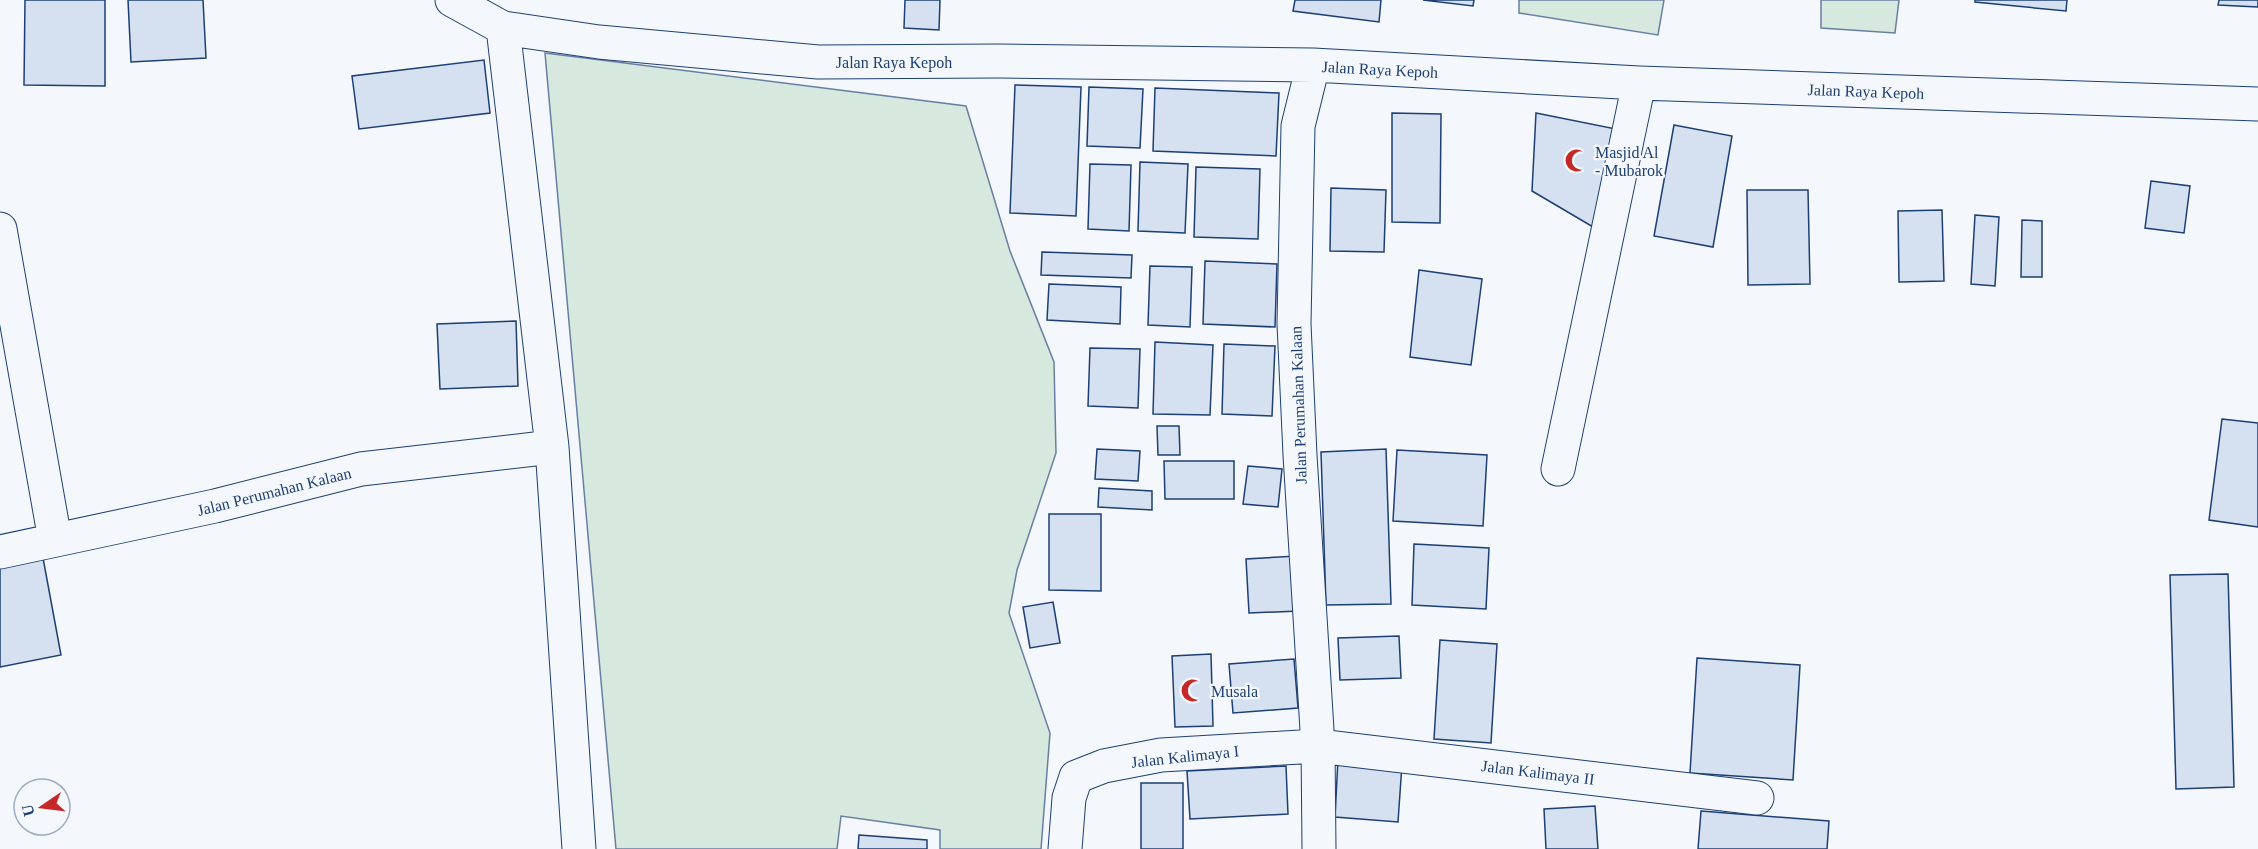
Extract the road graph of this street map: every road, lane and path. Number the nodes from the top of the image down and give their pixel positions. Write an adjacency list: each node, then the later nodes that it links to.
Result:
1 (452, 0): 2 (street)
2 (503, 28): 3 (street, Jalan Raya Kepoh); 7 (street)
3 (1313, 65): 4 (street, Jalan Raya Kepoh); 11 (street, Jalan Perumahan Kalaan)
4 (1640, 83): 5 (street, Jalan Raya Kepoh); 8 (street)
5 (2258, 104)
6 (0, 229): 9 (street)
7 (552, 447): 9 (street, Jalan Perumahan Kalaan); 13 (street)
8 (1558, 469)
9 (55, 540): 10 (street, Jalan Perumahan Kalaan)
10 (0, 552)
11 (1318, 746): 12 (street, Jalan Kalimaya II); 14 (street, Jalan Kalimaya I); 15 (street, Jalan Perumahan Kalaan)
12 (1757, 798)
13 (579, 849)
14 (1065, 849)
15 (1319, 849)

